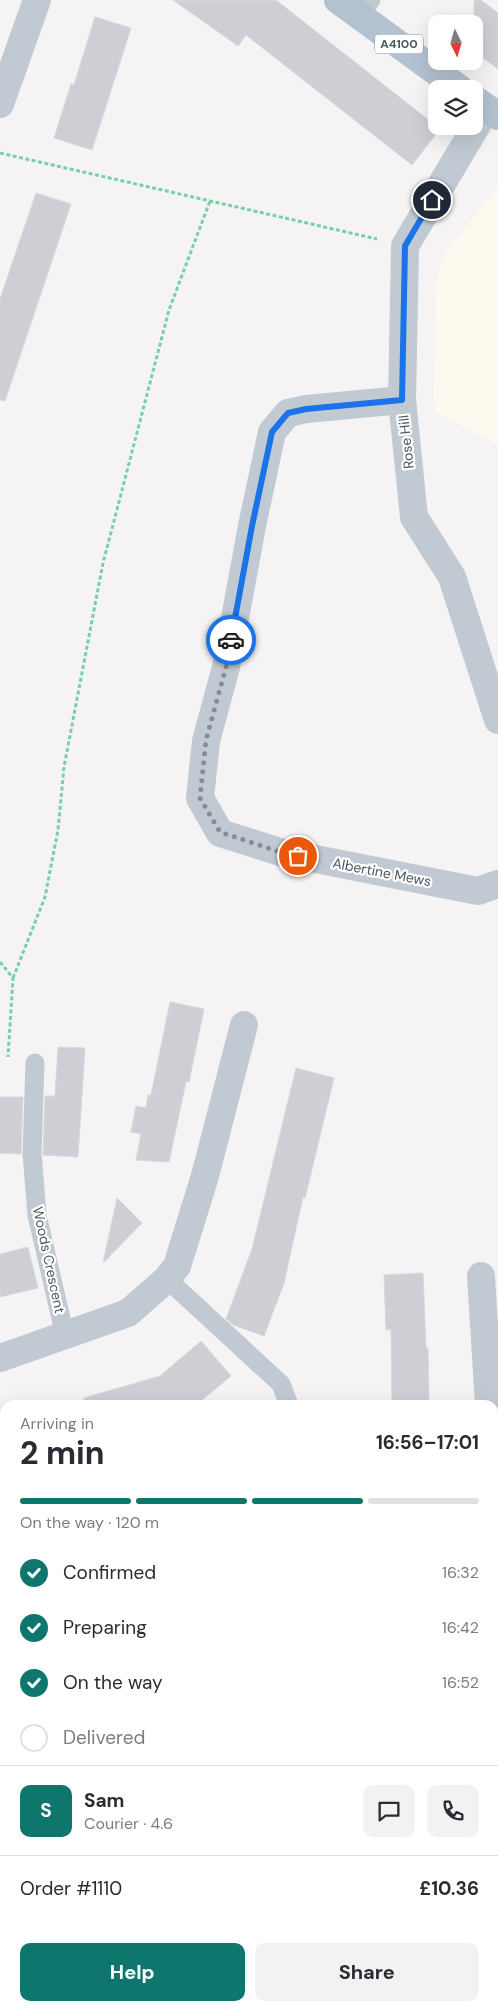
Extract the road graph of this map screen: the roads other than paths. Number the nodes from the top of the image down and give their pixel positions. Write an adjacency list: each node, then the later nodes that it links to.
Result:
1 (37, 0): 4 (street)
2 (356, 5): 3 (main road, A4100)
3 (449, 80)
4 (0, 104)
5 (486, 108): 6 (street, Rose Hill)
6 (402, 400): 7 (street, Rose Hill); 8 (street, Albertine Mews)
7 (498, 720)
8 (498, 884)
9 (244, 1025): 12 (street)
10 (35, 1063): 13 (lane, Woods Crescent)
11 (481, 1276): 16 (street)
12 (167, 1278): 13 (street); 15 (lane)
13 (66, 1336): 14 (street)
14 (0, 1358)
15 (287, 1400)
16 (489, 1400)

